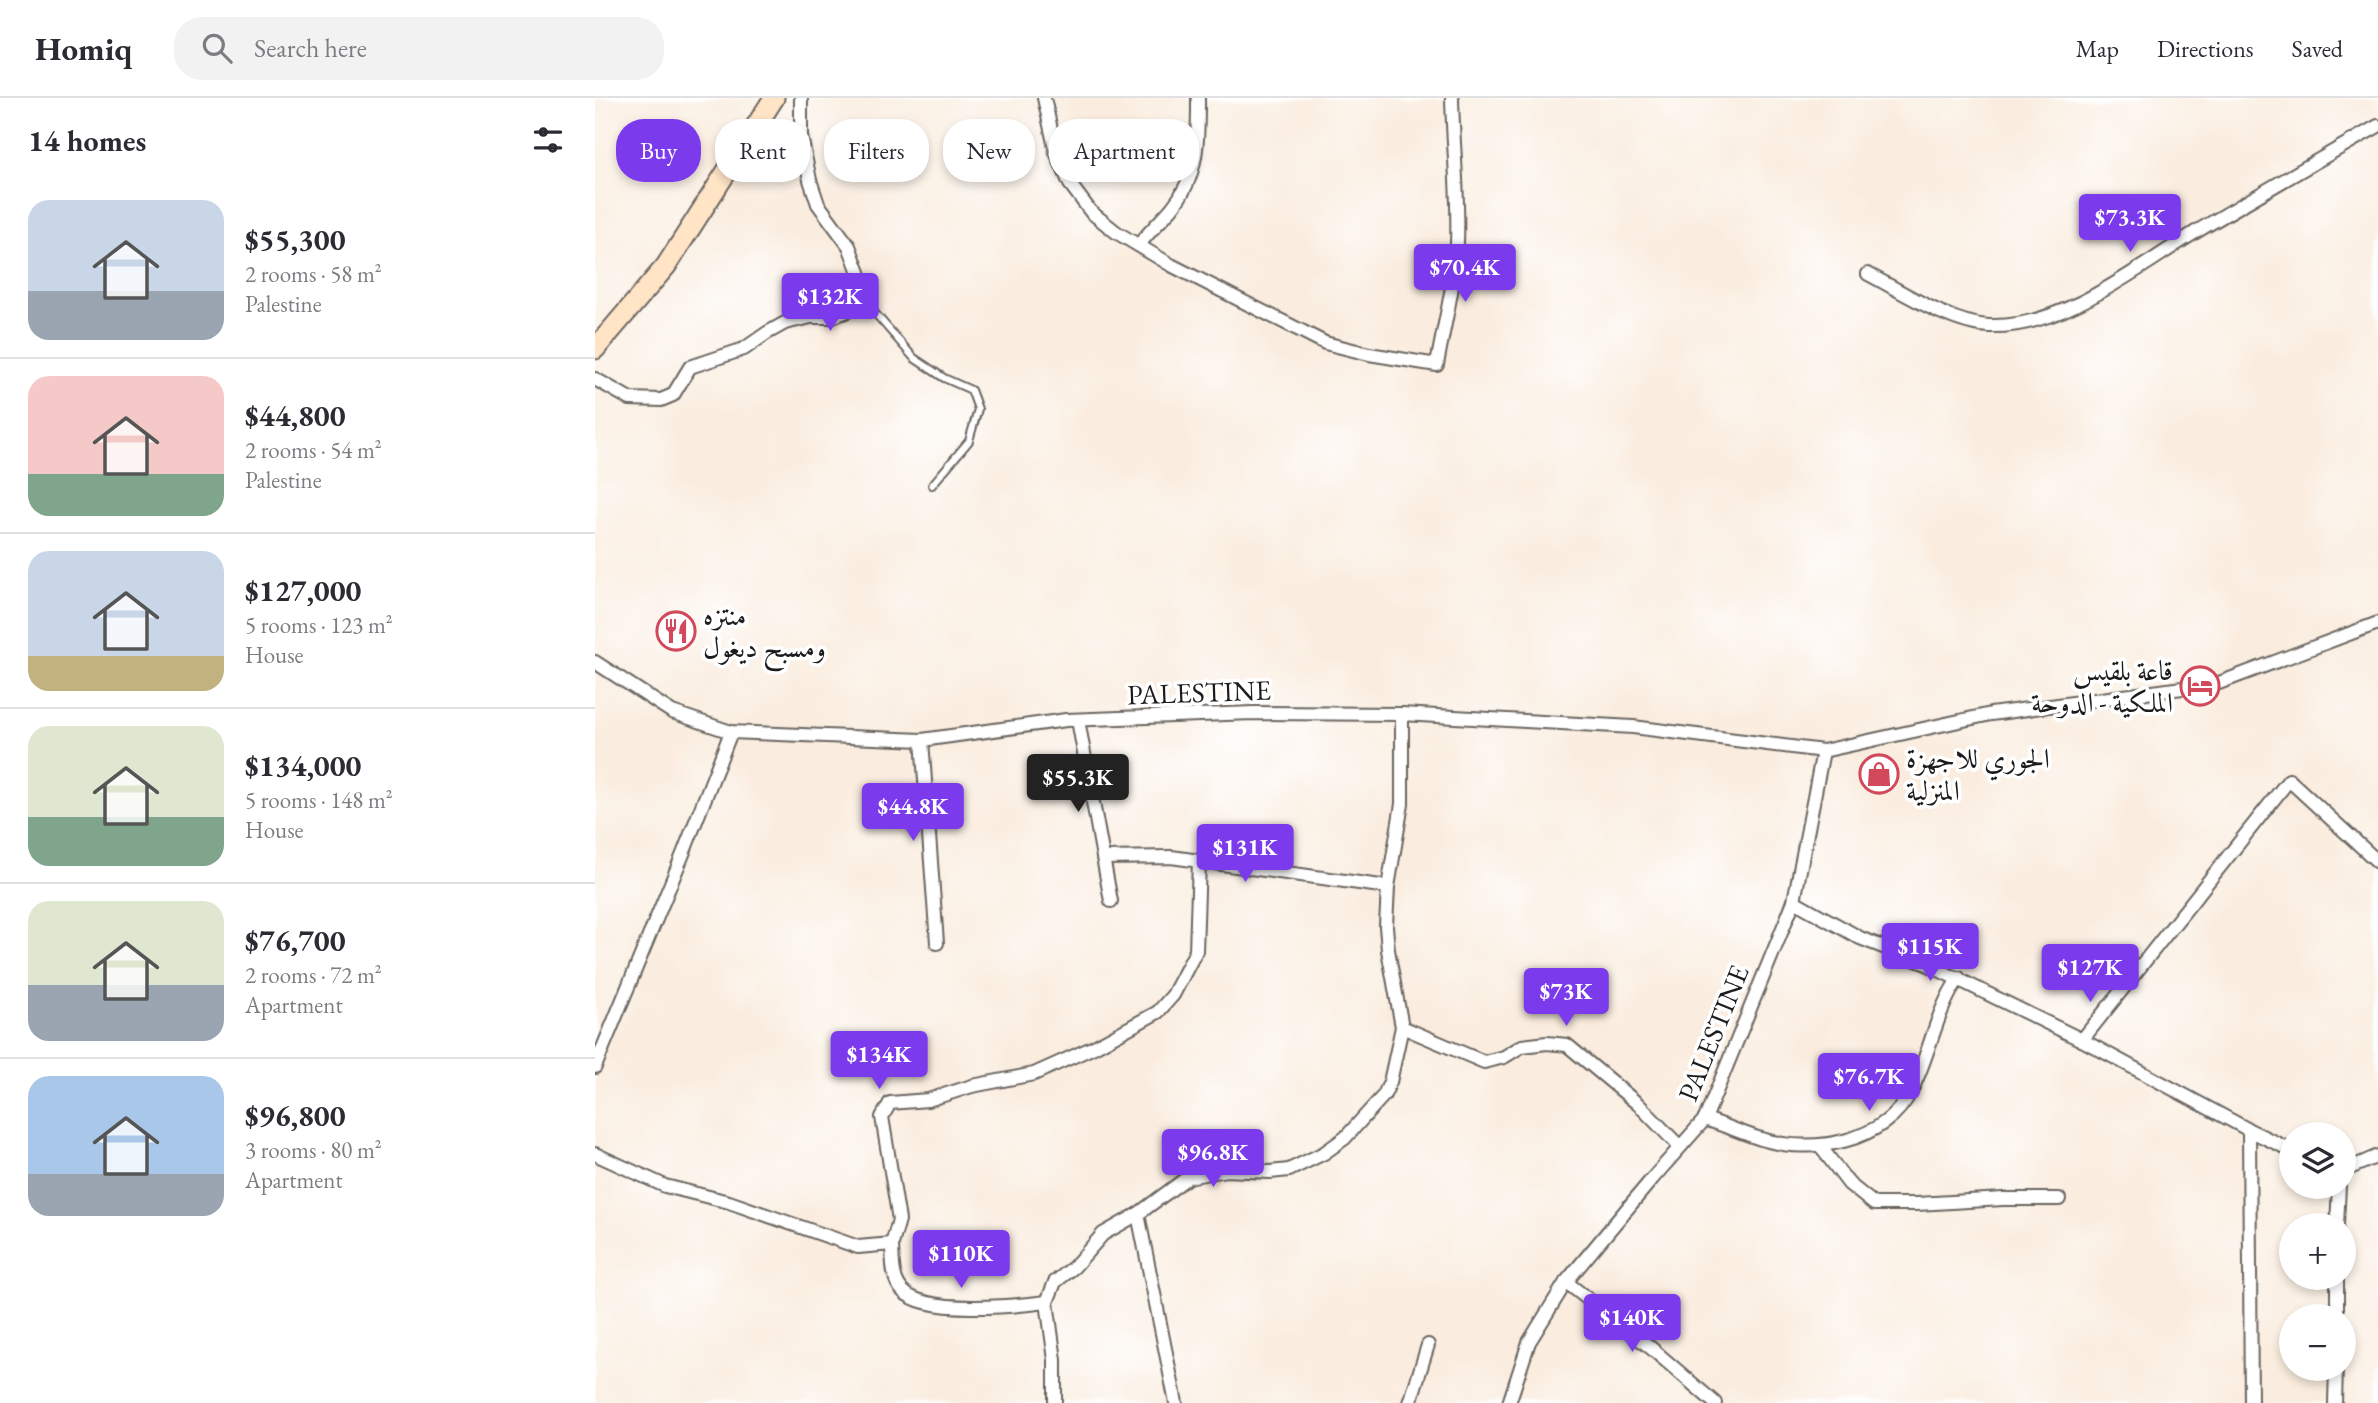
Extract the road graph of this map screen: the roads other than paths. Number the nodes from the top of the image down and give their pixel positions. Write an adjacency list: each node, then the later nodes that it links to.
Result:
1 (774, 98): 10 (street)
2 (801, 98): 9 (street)
3 (1044, 98): 7 (street)
4 (1198, 98): 7 (street)
5 (1452, 98): 7 (street)
6 (2378, 126): 8 (street)
7 (1139, 245)
8 (1868, 274)
9 (860, 296): 11 (street); 12 (lane)
10 (595, 349)
11 (595, 379)
12 (932, 485)
13 (2378, 623): 19 (street, PALESTINE)
14 (595, 662): 17 (street, PALESTINE)
15 (1402, 715): 16 (street, PALESTINE); 19 (street, PALESTINE); 23 (street)
16 (1077, 720): 18 (street, PALESTINE); 20 (street)
17 (731, 733): 18 (street, PALESTINE); 30 (street)
18 (922, 740): 26 (street)
19 (1823, 751): 25 (street, PALESTINE)
20 (1103, 858): 21 (street); 24 (street)
21 (1199, 861): 23 (street); 41 (street)
22 (2378, 862): 29 (street)
23 (1388, 887): 28 (street)
24 (1111, 901)
25 (1794, 901): 27 (street); 31 (street, PALESTINE)
26 (937, 943)
27 (1959, 978): 29 (street); 34 (street)
28 (1402, 1027): 35 (street); 40 (street)
29 (2082, 1040): 32 (street)
30 (595, 1067)
31 (1705, 1119): 34 (street); 35 (street, PALESTINE)
32 (2249, 1130): 33 (street); 51 (street)
33 (2279, 1144)
34 (1820, 1146): 39 (street)
35 (1680, 1147): 42 (street, PALESTINE)
36 (595, 1154): 41 (street)
37 (2378, 1156): 38 (street)
38 (2356, 1165)
39 (2059, 1199)
40 (1138, 1214): 43 (street); 47 (street)
41 (893, 1244): 43 (street)
42 (1566, 1282): 49 (street, PALESTINE); 50 (street)
43 (1047, 1302): 46 (street)
44 (1429, 1345): 48 (street)
45 (2336, 1381): 52 (street)
46 (1055, 1403)
47 (1176, 1403)
48 (1410, 1403)
49 (1509, 1403)
50 (1715, 1403)
51 (2251, 1403)
52 (2335, 1403)

